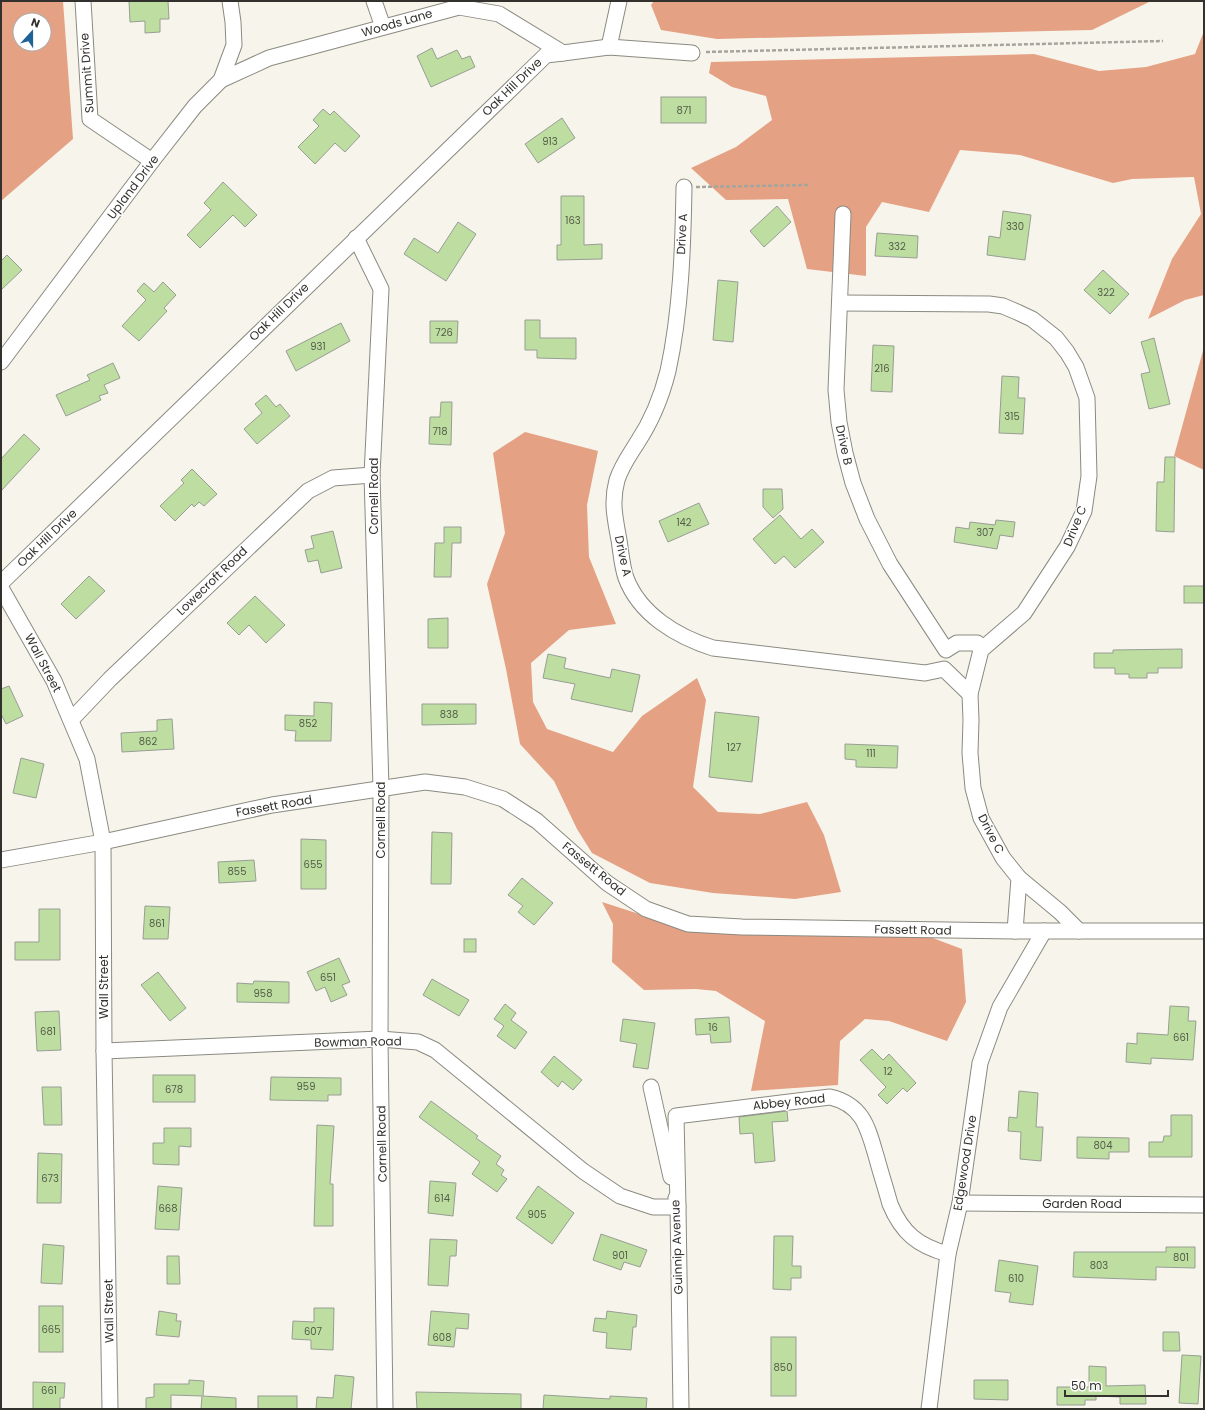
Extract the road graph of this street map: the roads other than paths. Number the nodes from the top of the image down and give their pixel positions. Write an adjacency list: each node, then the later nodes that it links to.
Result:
1 (82, 1): 10 (street, Summit Drive)
2 (230, 1): 9 (street, Upland Drive)
3 (374, 1): 5 (street)
4 (619, 1): 6 (street)
5 (383, 27): 8 (street, Woods Lane); 9 (street, Woods Lane)
6 (609, 47): 7 (street); 8 (street)
7 (692, 52)
8 (563, 53): 13 (street, Oak Hill Drive)
9 (221, 80): 10 (street, Upland Drive)
10 (152, 161): 15 (street, Upland Drive)
11 (684, 187): 21 (street, Drive A)
12 (843, 214): 14 (street, Drive B)
13 (356, 238): 16 (street, Cornell Road); 17 (street, Oak Hill Drive)
14 (840, 303): 19 (street, Drive B); 20 (street, Drive C)
15 (1, 362)
16 (372, 475): 23 (street, Lowecroft Road); 24 (street, Cornell Road)
17 (1, 583)
18 (1, 588): 23 (street, Wall Street)
19 (946, 650): 20 (street); 21 (street)
20 (981, 650): 22 (street, Drive C)
21 (944, 669): 22 (street)
22 (970, 694): 27 (street, Drive C)
23 (71, 720): 25 (street, Wall Street)
24 (381, 788): 25 (street, Fassett Road); 28 (street, Fassett Road); 32 (street, Cornell Road)
25 (103, 842): 26 (street, Fassett Road); 33 (street, Wall Street)
26 (1, 860)
27 (1019, 878): 28 (street); 30 (street, Drive C)
28 (1015, 931): 29 (street, Fassett Road)
29 (1044, 931): 30 (street, Fassett Road); 35 (street, Edgewood Drive)
30 (1079, 931): 31 (street, Fassett Road)
31 (1204, 931)
32 (380, 1040): 33 (street, Bowman Road); 37 (street, Bowman Road); 40 (street, Cornell Road)
33 (104, 1051): 39 (street, Wall Street)
34 (651, 1087): 37 (street, Guinnip Avenue)
35 (960, 1203): 36 (street, Garden Road); 38 (street, Edgewood Drive)
36 (1204, 1205)
37 (678, 1207): 38 (street, Abbey Road); 41 (street, Guinnip Avenue)
38 (948, 1254): 42 (street, Edgewood Drive)
39 (110, 1409)
40 (385, 1409)
41 (681, 1409)
42 (929, 1409)

